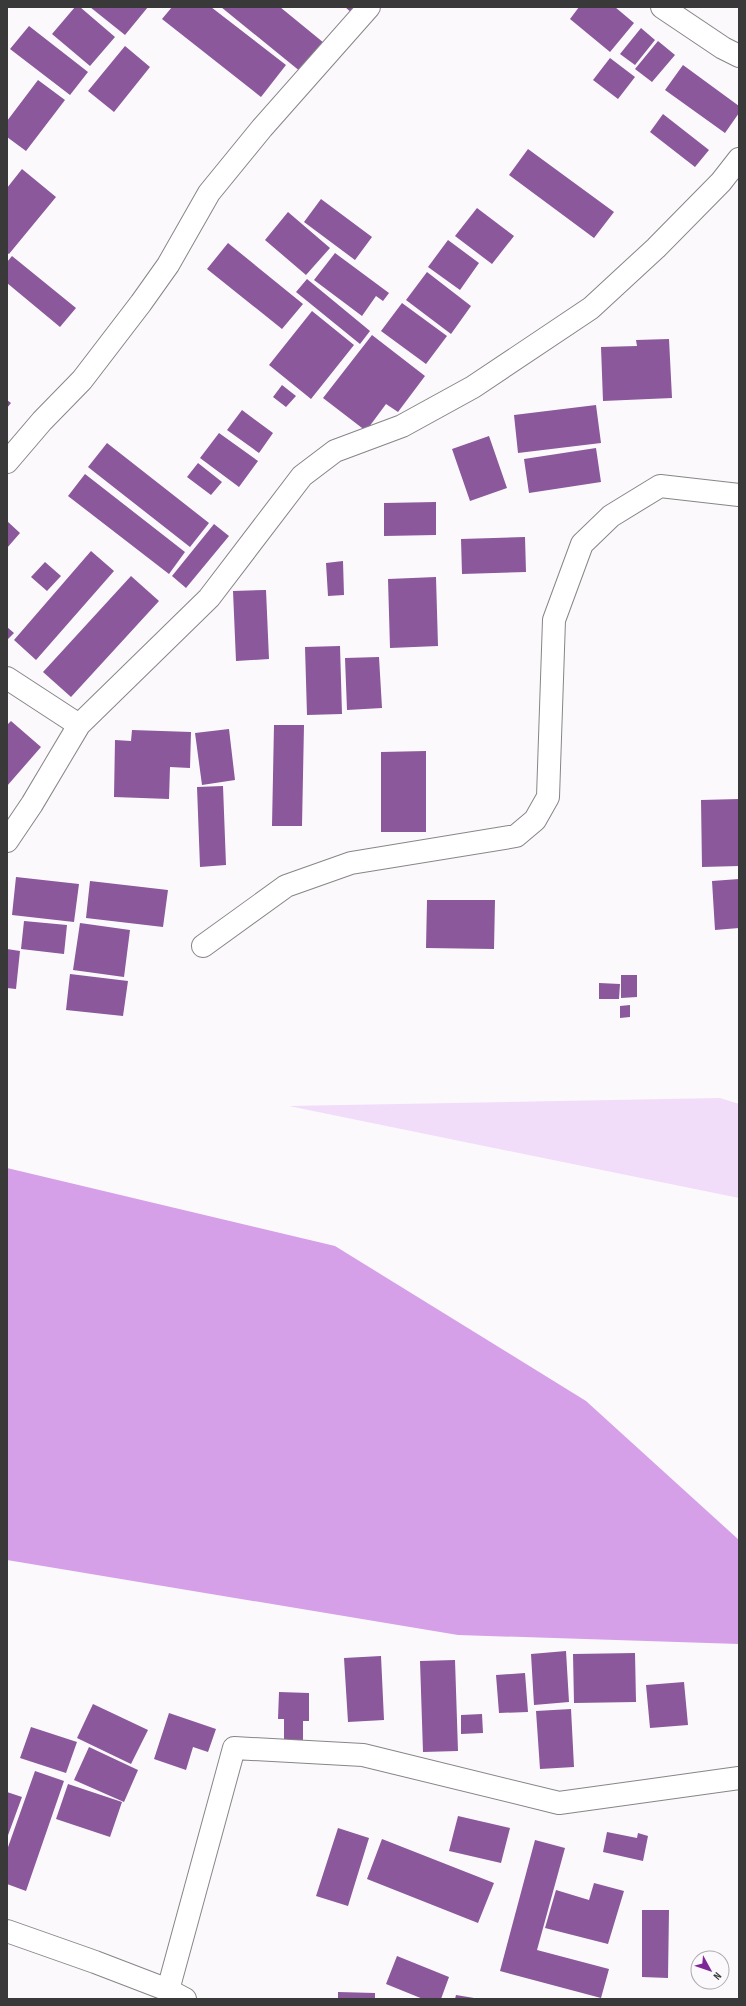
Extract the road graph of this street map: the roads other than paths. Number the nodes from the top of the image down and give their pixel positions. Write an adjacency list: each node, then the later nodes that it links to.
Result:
1 (369, 7): 5 (street)
2 (662, 7): 3 (street)
3 (739, 56)
4 (739, 159): 8 (street)
5 (7, 462)
6 (739, 495): 10 (street)
7 (7, 678): 8 (street)
8 (78, 725): 9 (street)
9 (7, 841)
10 (203, 946)
11 (739, 1778): 13 (street)
12 (7, 1931): 13 (street)
13 (177, 1995)

